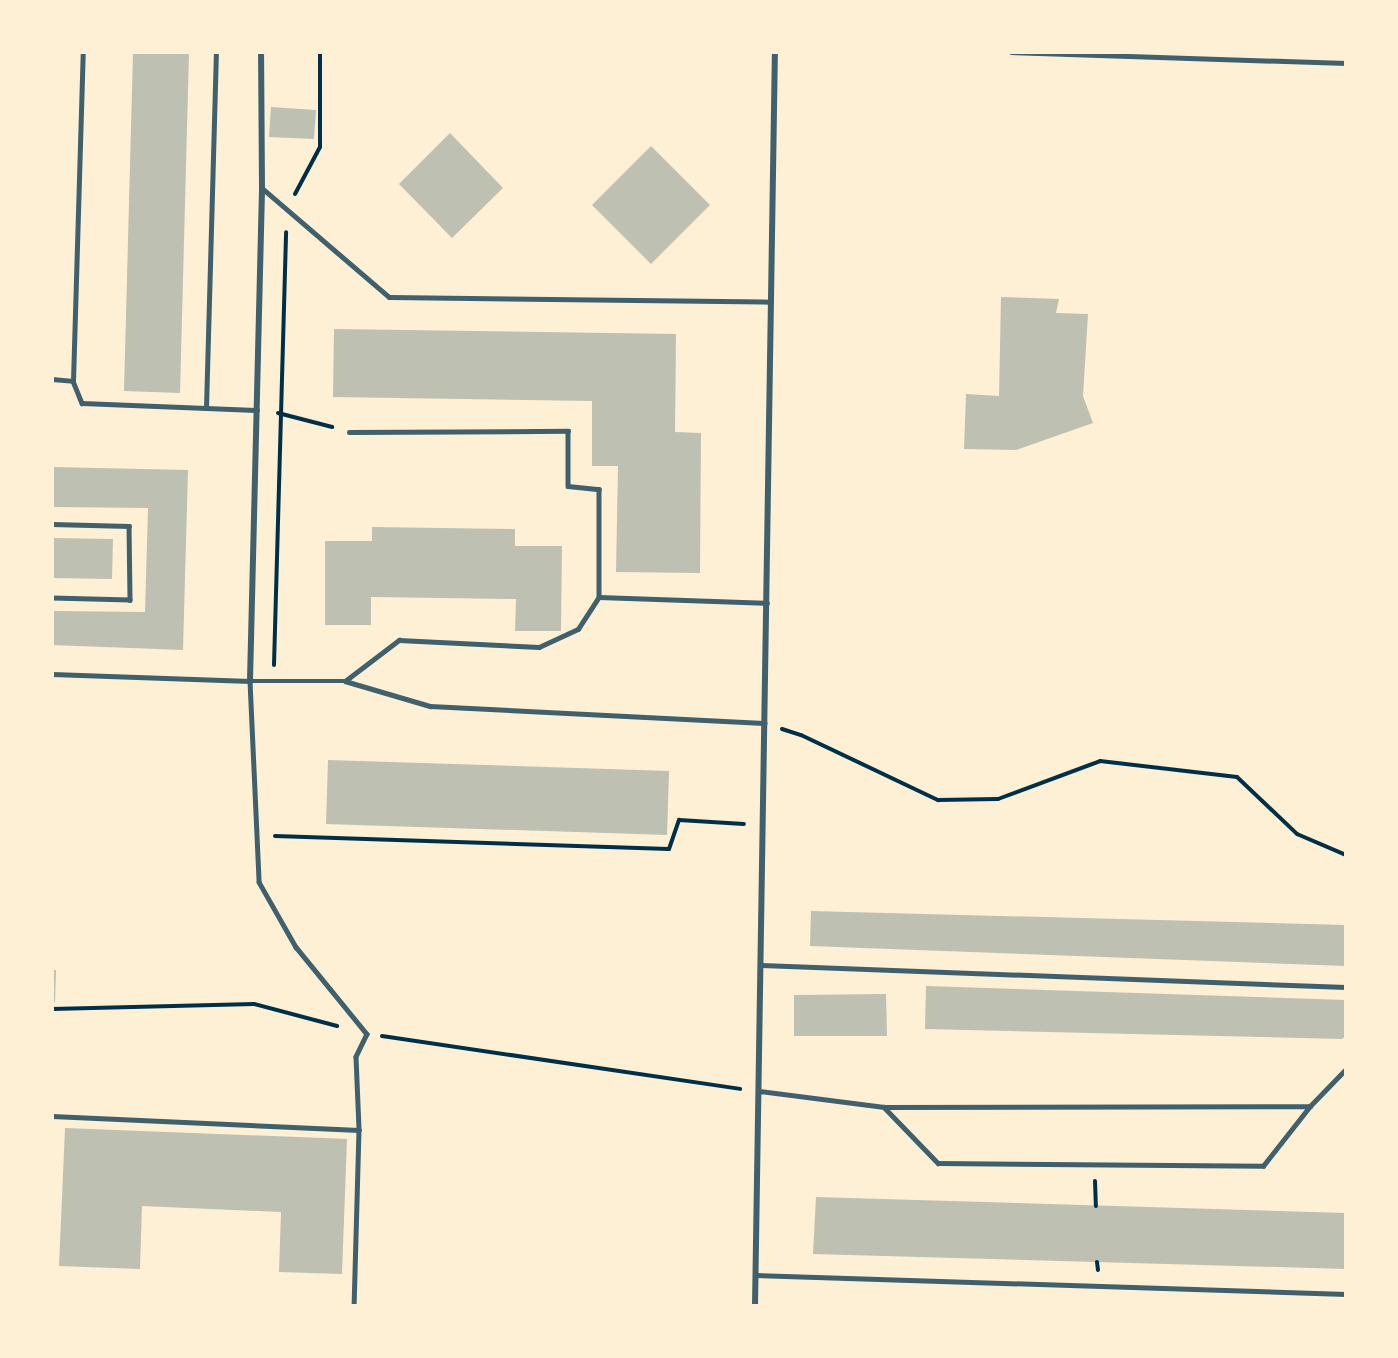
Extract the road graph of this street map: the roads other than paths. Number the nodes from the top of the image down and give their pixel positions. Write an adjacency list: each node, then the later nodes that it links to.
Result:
1 (83, 52): 10 (lane)
2 (216, 52): 11 (lane)
3 (261, 52): 7 (street)
4 (776, 52): 8 (street)
5 (1011, 52): 6 (lane)
6 (1346, 63)
7 (262, 188): 8 (lane); 12 (street)
8 (771, 302): 17 (street)
9 (52, 379): 10 (lane)
10 (73, 381): 11 (lane)
11 (206, 408): 12 (lane)
12 (257, 410): 19 (street)
13 (349, 432): 15 (lane)
14 (52, 524): 16 (lane)
15 (599, 597): 17 (lane); 20 (lane)
16 (52, 598)
17 (766, 603): 21 (street)
18 (52, 674): 19 (lane)
19 (250, 681): 20 (lane); 29 (lane)
20 (345, 681): 21 (lane)
21 (765, 723): 22 (street)
22 (760, 965): 23 (lane); 25 (street)
23 (1346, 987)
24 (1346, 1069): 26 (lane)
25 (759, 1091): 27 (lane); 30 (street)
26 (1310, 1106): 27 (lane); 27 (lane)
27 (884, 1107)
28 (52, 1116): 29 (lane)
29 (359, 1130): 32 (lane)
30 (756, 1275): 31 (lane); 33 (street)
31 (1346, 1294)
32 (354, 1305)
33 (755, 1305)

